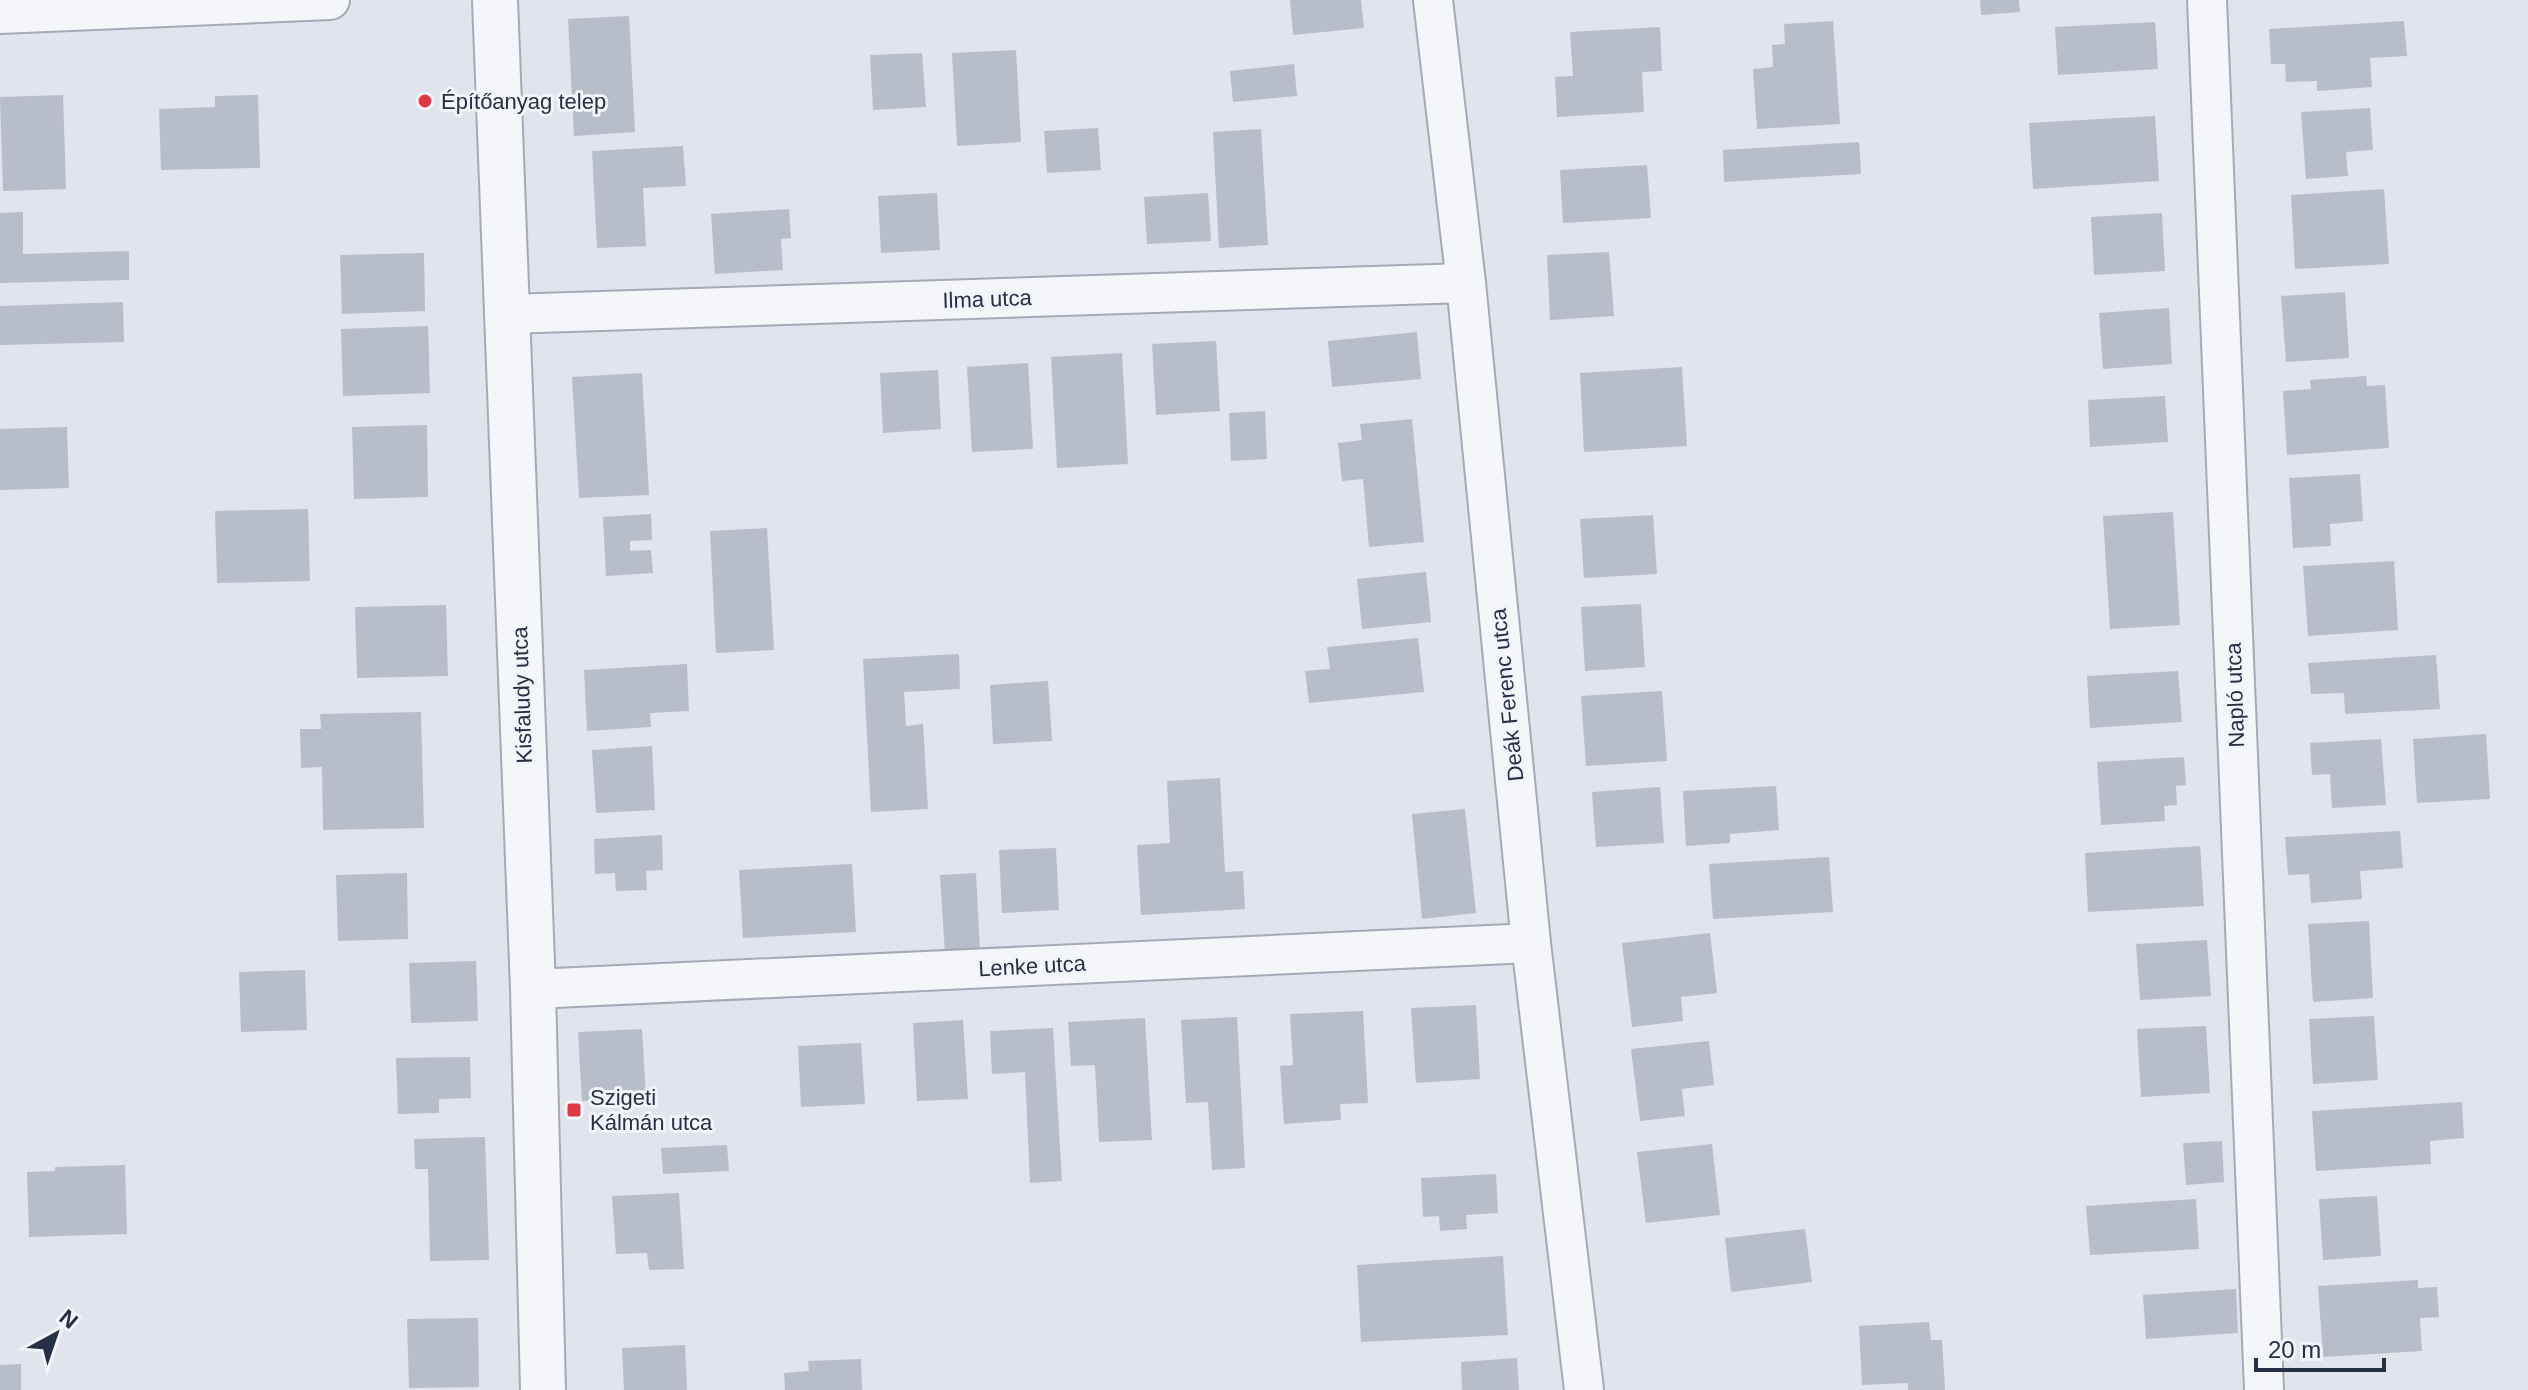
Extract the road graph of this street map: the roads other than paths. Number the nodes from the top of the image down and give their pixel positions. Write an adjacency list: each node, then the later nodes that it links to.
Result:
1 (330, 0): 5 (street)
2 (495, 0): 7 (street, Kisfaludy utca)
3 (1433, 0): 6 (street, Deák Ferenc utca)
4 (2207, 0): 12 (street, Napló utca)
5 (0, 14)
6 (1466, 283): 7 (street, Ilma utca); 8 (street, Deák Ferenc utca)
7 (508, 314): 9 (street, Kisfaludy utca)
8 (1531, 943): 9 (street, Lenke utca); 11 (street, Deák Ferenc utca)
9 (533, 989): 10 (street, Kisfaludy utca)
10 (543, 1390)
11 (1584, 1390)
12 (2264, 1390)

